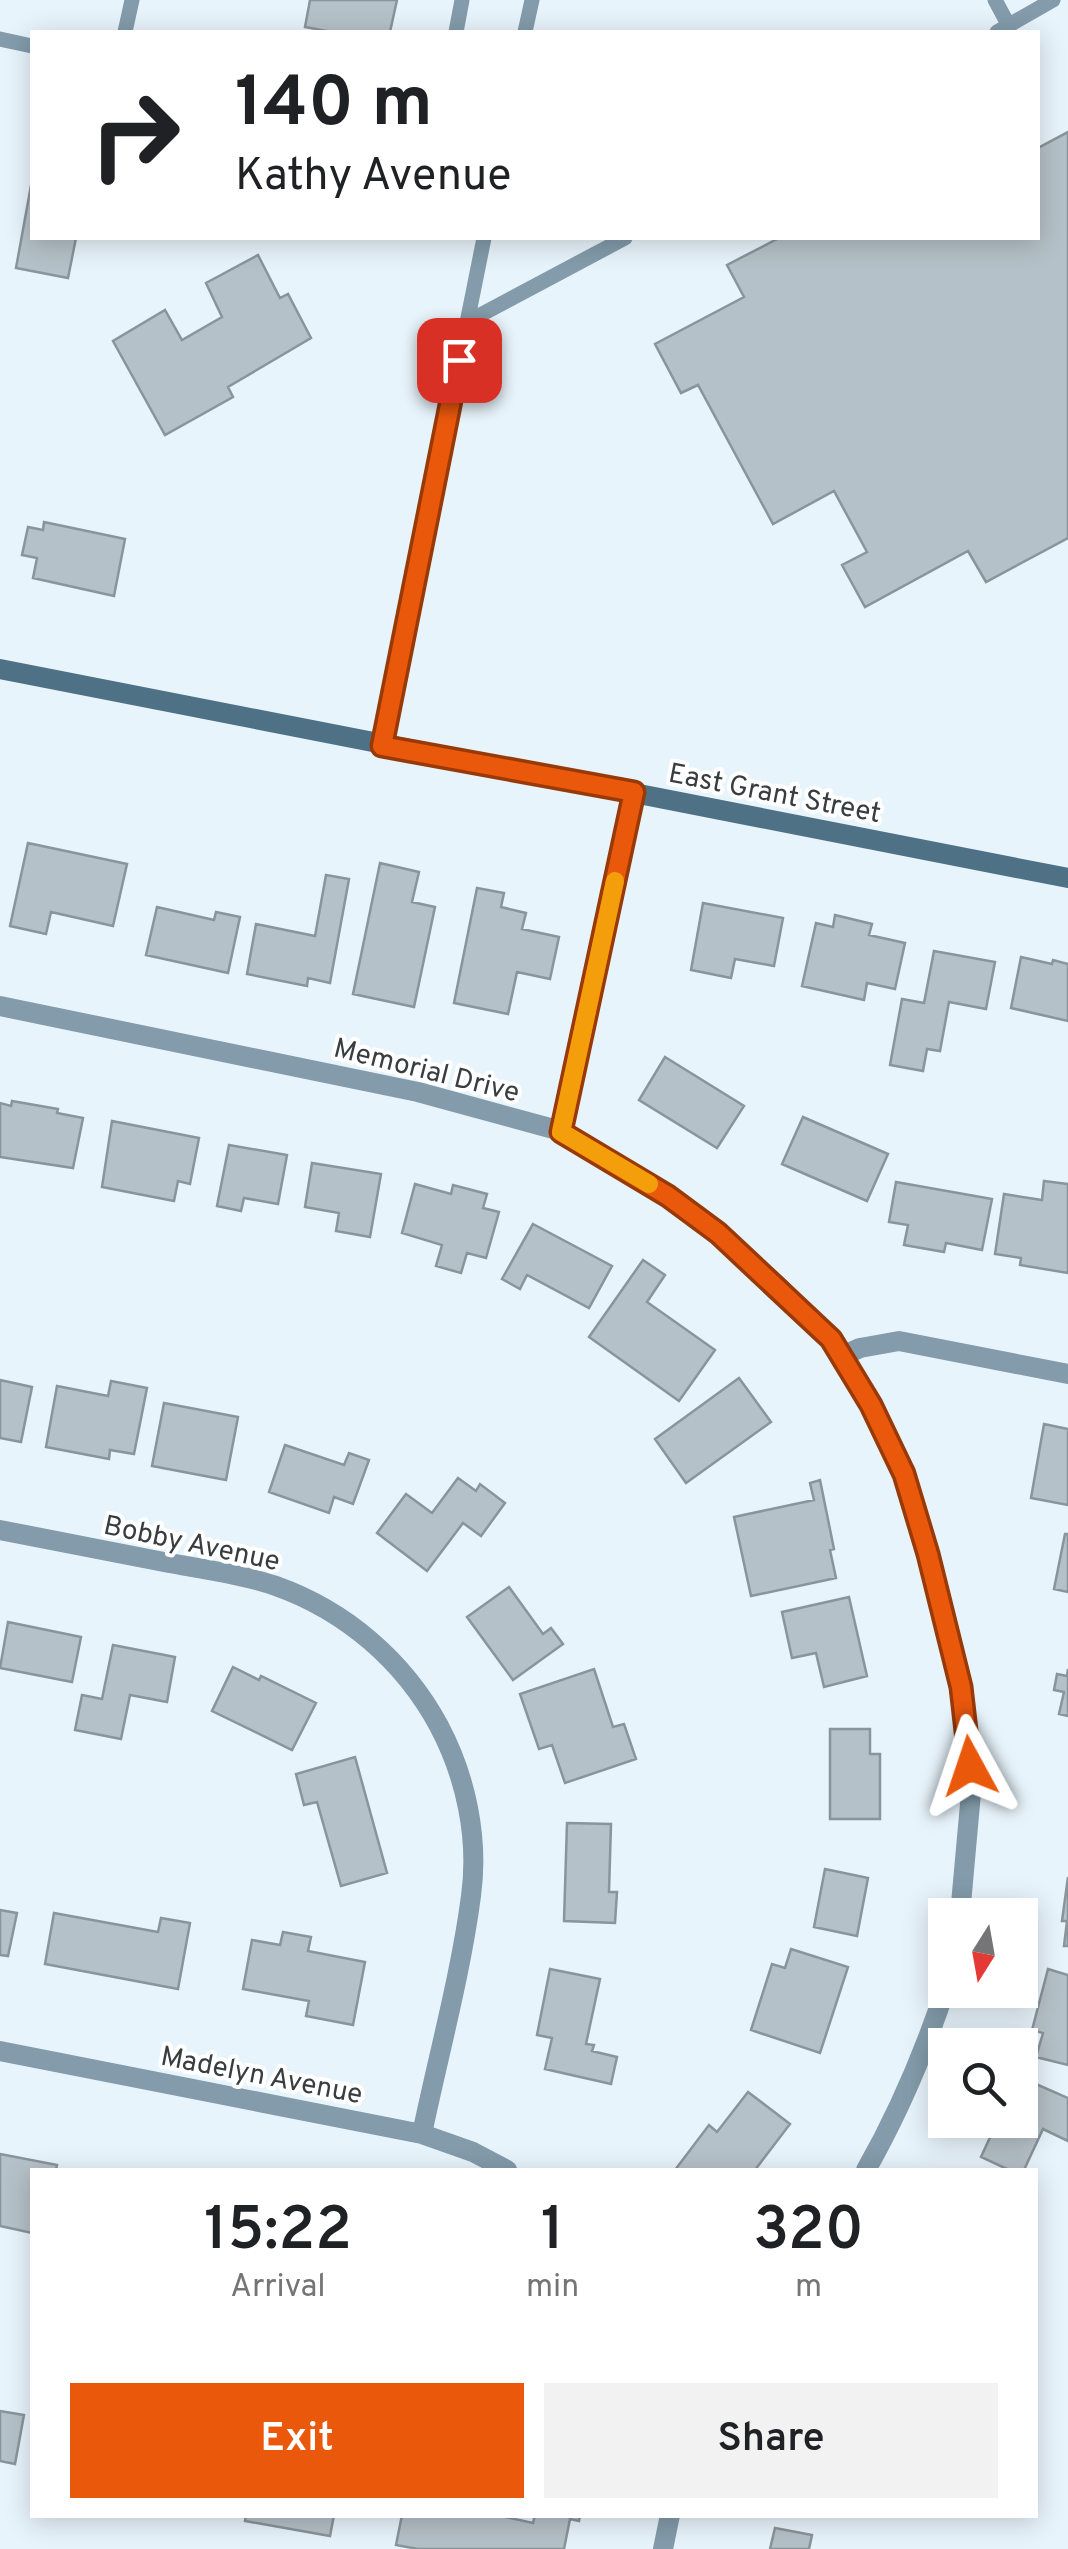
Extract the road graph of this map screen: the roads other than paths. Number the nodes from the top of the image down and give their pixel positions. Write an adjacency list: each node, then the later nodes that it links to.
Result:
1 (132, 0): 7 (lane)
2 (462, 0): 8 (lane)
3 (532, 0): 9 (lane)
4 (995, 0): 6 (lane)
5 (1053, 0): 6 (lane)
6 (1003, 29)
7 (125, 30)
8 (456, 30)
9 (525, 30)
10 (0, 40): 11 (lane)
11 (30, 46)
12 (484, 240): 14 (lane)
13 (620, 240): 14 (lane)
14 (467, 322): 16 (lane)
15 (0, 669): 16 (main road, East Grant Street)
16 (382, 746): 17 (main road, East Grant Street)
17 (634, 792): 18 (main road, East Grant Street); 20 (street)
18 (1068, 878)
19 (0, 1006): 20 (street, Memorial Drive)
20 (561, 1132): 21 (street, Memorial Drive)
21 (842, 1356): 22 (street); 24 (street, Memorial Drive)
22 (1068, 1374)
23 (0, 1530): 27 (street, Bobby Avenue)
24 (962, 1898)
25 (939, 2008): 29 (street)
26 (0, 2051): 27 (street, Madelyn Avenue)
27 (422, 2134): 28 (street, Madelyn Avenue)
28 (503, 2168)
29 (867, 2168)
30 (669, 2518): 31 (street)
31 (663, 2549)

